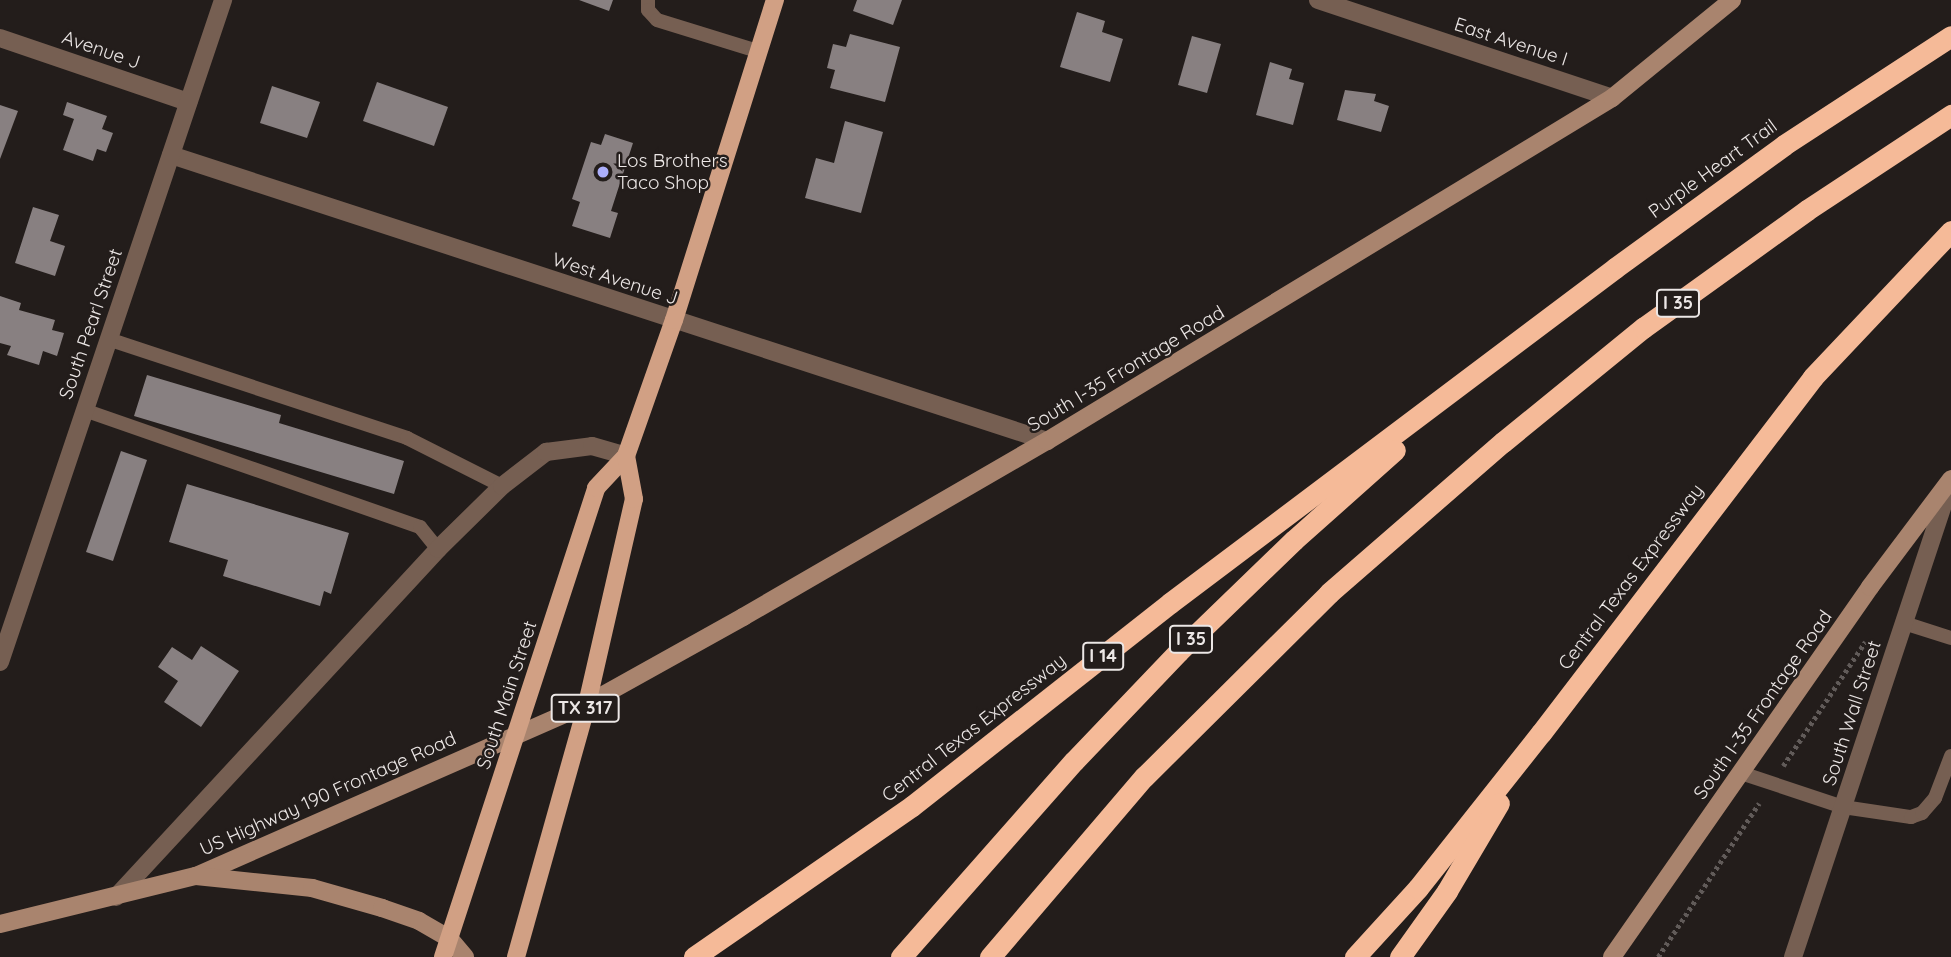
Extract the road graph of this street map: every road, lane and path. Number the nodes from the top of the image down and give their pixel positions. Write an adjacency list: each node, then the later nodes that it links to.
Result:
1 (223, 0): 10 (street, South Pearl Street)
2 (648, 0): 8 (lane)
3 (775, 0): 8 (main road, South Main Street / TX 317)
4 (1318, 0): 9 (street, East Avenue I)
5 (1732, 0): 9 (main road, South I-35 Frontage Road)
6 (1951, 36): 16 (highway, Purple Heart Trail / I 35)
7 (0, 38): 10 (street, Avenue J)
8 (757, 51): 14 (main road, South Main Street / TX 317)
9 (1612, 98): 18 (main road, South I-35 Frontage Road)
10 (188, 102): 12 (street, South Pearl Street)
11 (1951, 115): 43 (highway, I 35)
12 (171, 155): 14 (street, West Avenue J); 15 (street, South Pearl Street)
13 (1951, 231): 28 (highway, Central Texas Expressway)
14 (674, 320): 18 (street, West Avenue J); 19 (main road, South Main Street / TX 317)
15 (108, 339): 17 (street, South Pearl Street); 21 (lane)
16 (1509, 349): 41 (highway, Central Texas Expressway / I 14); 42 (highway, I 35)
17 (84, 410): 22 (lane); 26 (street, South Pearl Street)
18 (1047, 442): 27 (main road, South I-35 Frontage Road)
19 (626, 456): 21 (street); 27 (main road, South Main Street / TX 317); 29 (main road, South Main Street / TX 317)
20 (1951, 480): 23 (street, South Wall Street); 31 (main road, South I-35 Frontage Road)
21 (502, 486): 22 (street)
22 (438, 548): 35 (street)
23 (1904, 624): 25 (lane); 33 (street, South Wall Street)
24 (1870, 634): 32 (path)
25 (1951, 638)
26 (0, 662)
27 (587, 704): 29 (main road, South I-35 Frontage Road); 40 (main road, South Main Street / TX 317)
28 (1541, 733): 44 (highway, Central Texas Expressway); 45 (highway)
29 (516, 734): 34 (main road, US Highway 190 Frontage Road); 37 (main road, South Main Street / TX 317)
30 (1951, 756): 33 (lane)
31 (1741, 773): 32 (lane); 46 (main road, South I-35 Frontage Road)
32 (1772, 783): 33 (lane); 47 (path)
33 (1843, 807): 48 (street, South Wall Street)
34 (196, 876): 35 (main road); 37 (main road)
35 (116, 897): 36 (main road)
36 (0, 924)
37 (449, 938): 38 (main road, South Main Street / TX 317); 39 (main road)
38 (443, 957)
39 (465, 957)
40 (516, 957)
41 (694, 957)
42 (901, 957)
43 (990, 957)
44 (1355, 957)
45 (1400, 957)
46 (1612, 957)
47 (1658, 957)
48 (1793, 957)

